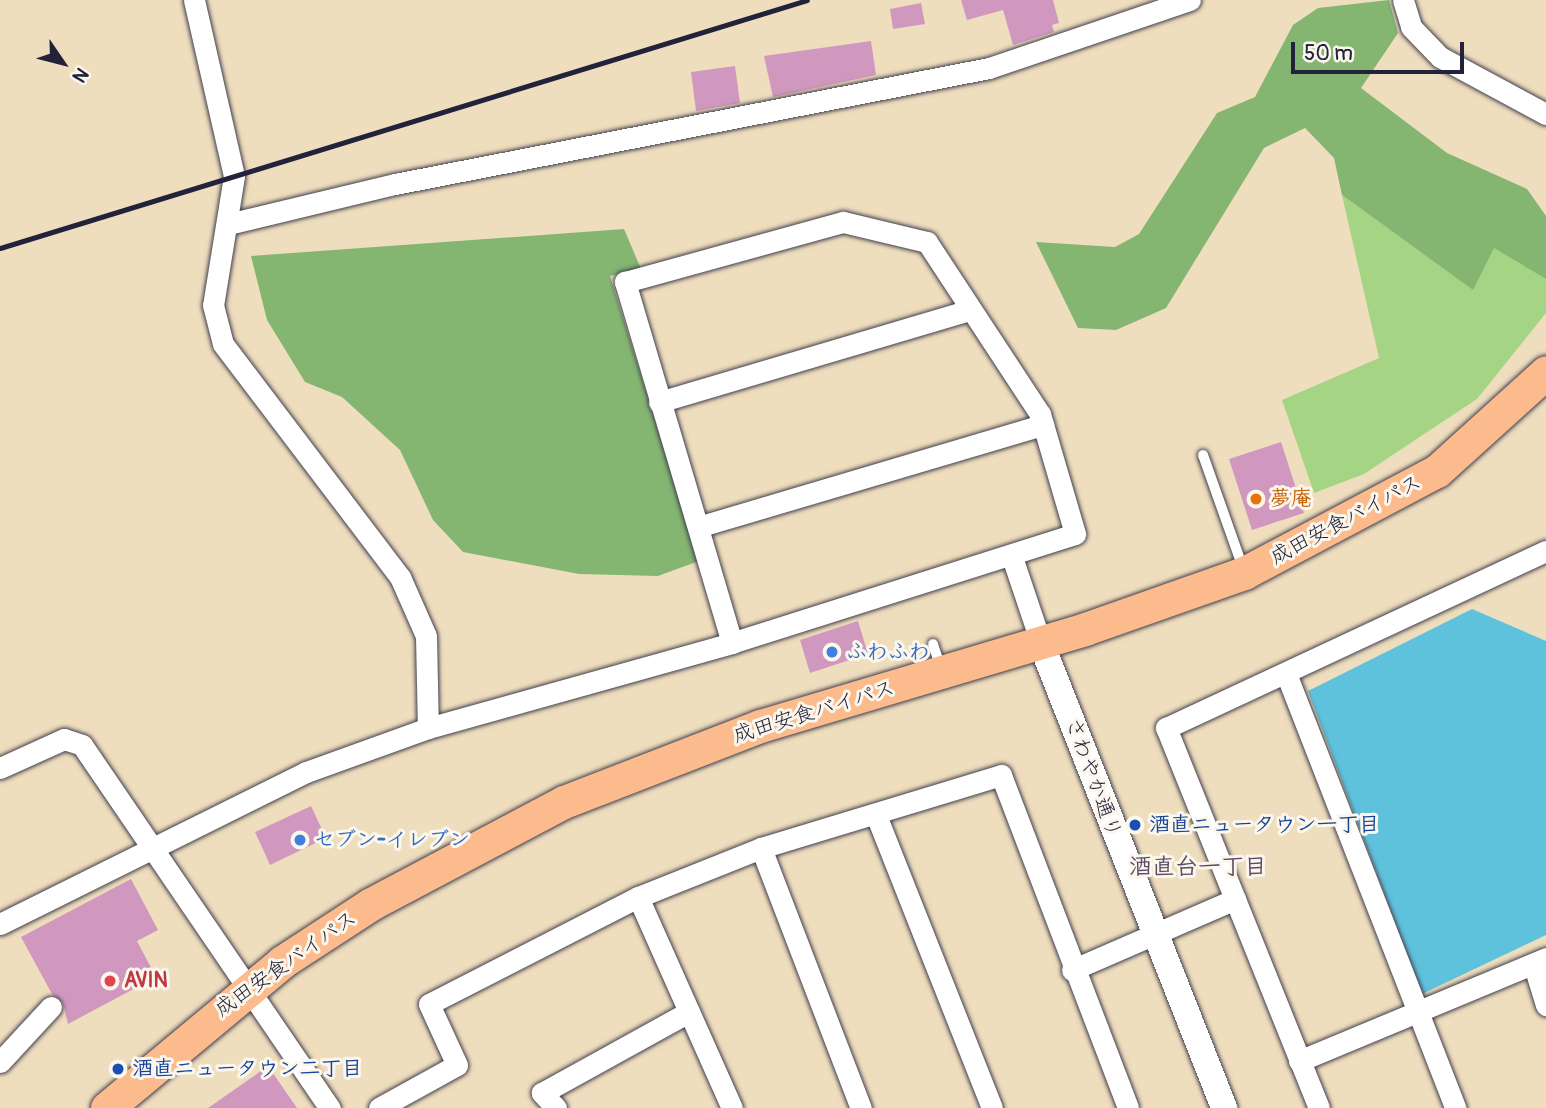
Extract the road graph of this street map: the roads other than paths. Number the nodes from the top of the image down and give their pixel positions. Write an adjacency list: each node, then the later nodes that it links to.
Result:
1 (194, 0): 5 (street)
2 (1189, 0): 5 (street)
3 (1403, 0): 4 (street)
4 (1546, 114)
5 (228, 224): 18 (street)
6 (970, 310): 8 (street); 8 (street); 9 (street)
7 (1546, 372): 14 (main road, 成田安食バイパス)
8 (659, 402): 11 (street)
9 (1043, 425): 11 (street); 13 (street)
10 (1203, 455): 14 (lane)
11 (701, 526): 15 (street)
12 (1545, 553): 17 (street)
13 (1012, 557): 15 (street); 16 (street)
14 (1244, 573): 16 (main road, 成田安食バイパス)
15 (732, 643): 18 (street)
16 (1041, 643): 26 (street, さわやか通り); 29 (main road, 成田安食バイパス)
17 (1287, 676): 24 (street); 33 (street)
18 (428, 728): 21 (street)
19 (0, 768): 21 (street)
20 (876, 815): 22 (street); 28 (street); 42 (street)
21 (153, 843): 25 (street); 29 (street)
22 (761, 848): 23 (street); 41 (street)
23 (638, 897): 32 (street); 38 (street)
24 (1235, 899): 26 (street); 34 (street)
25 (0, 924)
26 (1153, 934): 28 (street); 44 (street, さわやか通り)
27 (1540, 962): 30 (street); 33 (street)
28 (1072, 970): 43 (street)
29 (248, 990): 36 (main road, 成田安食バイパス); 37 (street)
30 (1546, 1005)
31 (51, 1007): 35 (street)
32 (689, 1012): 39 (street); 40 (street)
33 (1414, 1012): 34 (street); 46 (street)
34 (1299, 1061): 45 (street)
35 (0, 1062)
36 (107, 1108)
37 (330, 1108)
38 (379, 1108)
39 (556, 1108)
40 (732, 1108)
41 (861, 1108)
42 (992, 1108)
43 (1128, 1108)
44 (1224, 1108)
45 (1319, 1108)
46 (1455, 1108)

